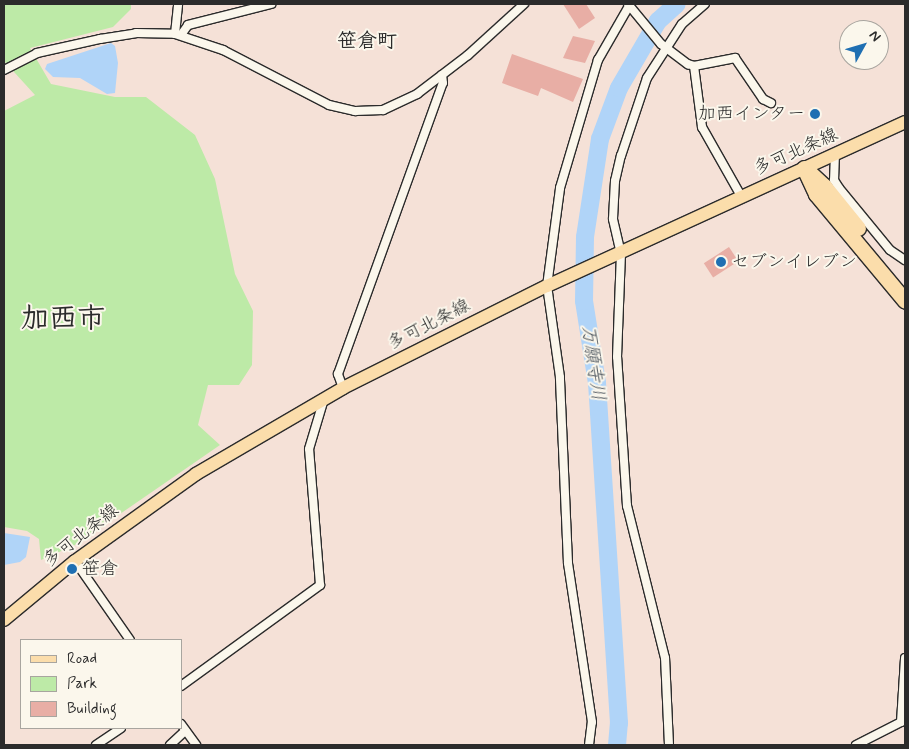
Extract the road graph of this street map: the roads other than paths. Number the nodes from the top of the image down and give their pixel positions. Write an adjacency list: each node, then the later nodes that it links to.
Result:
1 (178, 4): 6 (street)
2 (271, 4): 6 (street)
3 (524, 4): 10 (street)
4 (704, 4): 7 (street)
5 (628, 5): 7 (street); 18 (street)
6 (178, 34): 9 (street); 10 (street)
7 (663, 46): 8 (street); 16 (street)
8 (694, 66): 11 (street); 15 (street)
9 (4, 70)
10 (442, 75): 21 (street)
11 (771, 103)
12 (905, 122): 13 (main road, 多可北条線)
13 (835, 154): 14 (main road, 多可北条線); 17 (street)
14 (804, 168): 15 (main road, 多可北条線); 19 (highway); 20 (highway)
15 (741, 196): 16 (main road, 多可北条線)
16 (617, 255): 18 (main road, 多可北条線); 36 (street)
17 (905, 260)
18 (552, 284): 21 (main road, 多可北条線); 35 (street)
19 (905, 288)
20 (905, 301)
21 (343, 388): 22 (main road, 多可北条線)
22 (324, 399): 23 (main road, 多可北条線); 27 (street)
23 (76, 561): 24 (main road, 多可北条線); 25 (street)
24 (4, 620)
25 (129, 639)
26 (905, 658): 28 (street)
27 (182, 685)
28 (903, 721): 37 (street)
29 (183, 727): 34 (street)
30 (120, 729): 32 (street)
31 (182, 729): 33 (street)
32 (96, 745)
33 (170, 745)
34 (196, 745)
35 (588, 745)
36 (669, 745)
37 (856, 745)

